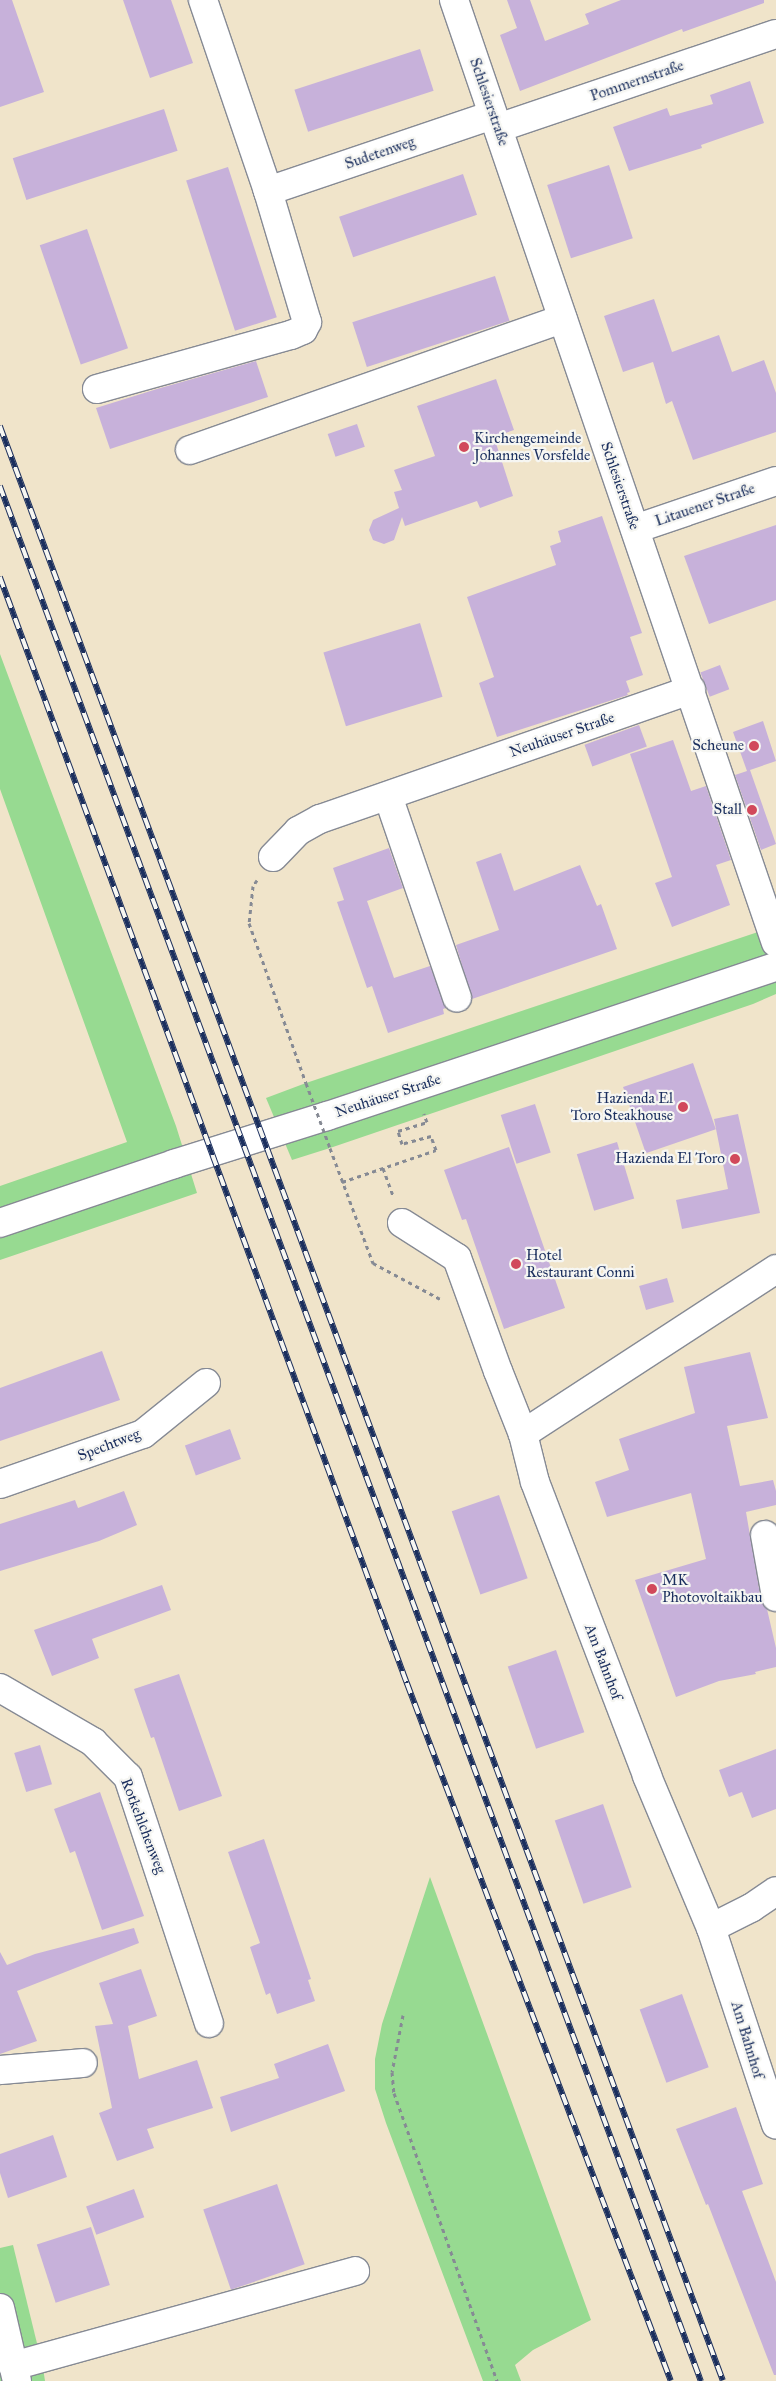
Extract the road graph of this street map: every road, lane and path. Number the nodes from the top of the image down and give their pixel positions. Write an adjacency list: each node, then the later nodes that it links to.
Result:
1 (203, 0): 5 (street)
2 (454, 0): 4 (street, Schlesierstraße)
3 (776, 34): 4 (street, Pommernstraße)
4 (495, 122): 5 (street, Sudetenweg); 6 (street, Schlesierstraße)
5 (268, 191): 7 (street)
6 (563, 319): 8 (street); 10 (street, Schlesierstraße)
7 (97, 389)
8 (190, 450)
9 (776, 481): 10 (street, Litauener Straße)
10 (635, 528): 11 (street, Schlesierstraße)
11 (691, 690): 12 (street, Neuhäuser Straße); 14 (street, Schlesierstraße)
12 (388, 796): 13 (street, Neuhäuser Straße); 16 (street)
13 (273, 857): 18 (path, bridge)
14 (776, 943)
15 (776, 966): 20 (street, Neuhäuser Straße)
16 (457, 998)
17 (427, 1122): 18 (path)
18 (342, 1182): 22 (path)
19 (402, 1223): 24 (street, Am Bahnhof)
20 (0, 1224)
21 (776, 1269): 24 (street)
22 (443, 1308)
23 (206, 1383): 25 (street, Spechtweg)
24 (523, 1434): 30 (street, Am Bahnhof)
25 (0, 1484)
26 (765, 1535): 27 (street)
27 (776, 1598)
28 (0, 1688): 32 (street, Rotkehlchenweg)
29 (776, 1892): 30 (street)
30 (711, 1928): 35 (street, Am Bahnhof)
31 (403, 2015): 39 (path)
32 (209, 2023)
33 (83, 2063): 34 (street)
34 (0, 2070)
35 (776, 2125)
36 (355, 2271): 38 (street)
37 (0, 2308): 38 (street)
38 (15, 2374)
39 (497, 2381)

